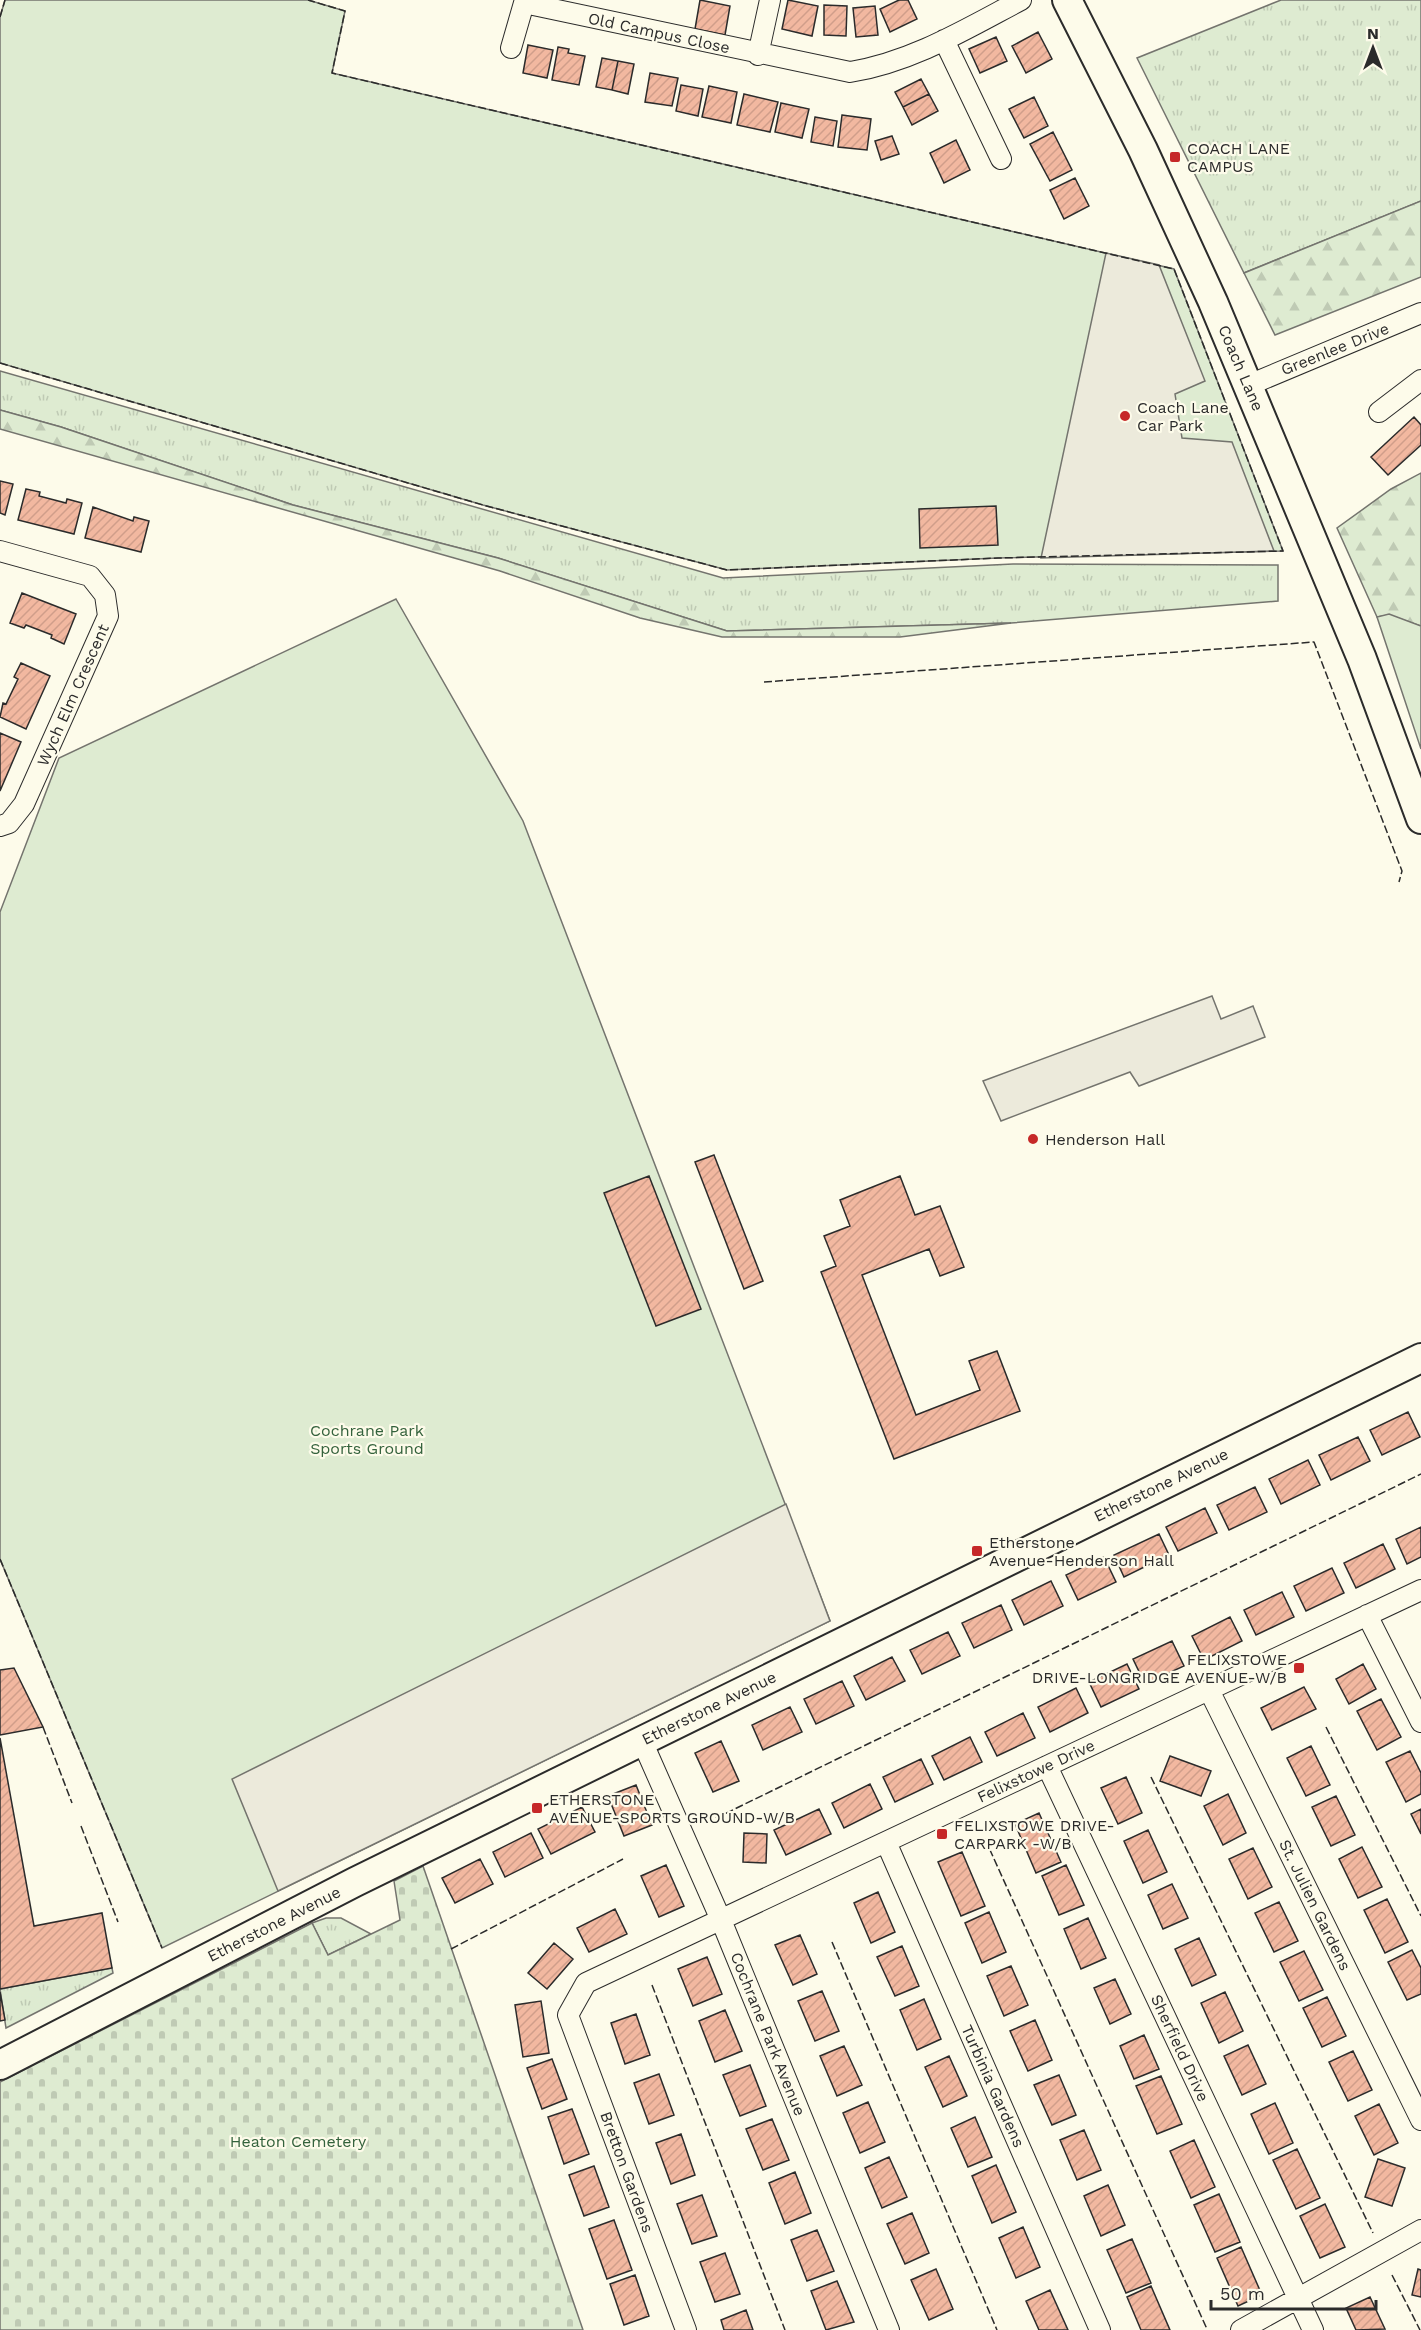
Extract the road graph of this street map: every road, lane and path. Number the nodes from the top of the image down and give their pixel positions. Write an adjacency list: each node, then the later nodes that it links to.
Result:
1 (770, 0): 7 (street)
2 (1022, 0): 5 (street, Old Campus Close)
3 (1067, 0): 11 (street, Coach Lane)
4 (524, 2): 6 (street, Old Campus Close); 7 (street, Old Campus Close)
5 (944, 40): 7 (street, Old Campus Close); 8 (street)
6 (511, 48)
7 (758, 55)
8 (1001, 159)
9 (1421, 313): 11 (street, Greenlee Drive)
10 (1421, 380): 12 (street)
11 (1249, 385): 14 (street, Coach Lane)
12 (1379, 412)
13 (0, 551): 15 (street, Wych Elm Crescent)
14 (1421, 819)
15 (0, 826)
16 (1421, 1358): 21 (street, Etherstone Avenue)
17 (1421, 1590): 18 (street, Felixstowe Drive)
18 (1367, 1616): 19 (street, Felixstowe Drive); 20 (street)
19 (1209, 1690): 22 (street, Felixstowe Drive); 27 (street, St. Julien Gardens)
20 (1421, 1722)
21 (642, 1741): 24 (street, Cochrane Park Avenue); 26 (street, Etherstone Avenue)
22 (1047, 1766): 23 (street, Felixstowe Drive); 29 (street, Sherfield Drive)
23 (886, 1842): 24 (street, Felixstowe Drive); 32 (street, Turbinia Gardens)
24 (721, 1920): 25 (street, Felixstowe Drive); 31 (street, Cochrane Park Avenue)
25 (568, 2015): 30 (street, Bretton Gardens)
26 (0, 2065)
27 (1421, 2120)
28 (1421, 2230): 29 (street)
29 (1298, 2297): 33 (street); 34 (street, Sherfield Drive)
30 (686, 2330)
31 (889, 2330)
32 (1100, 2330)
33 (1240, 2330)
34 (1313, 2330)

